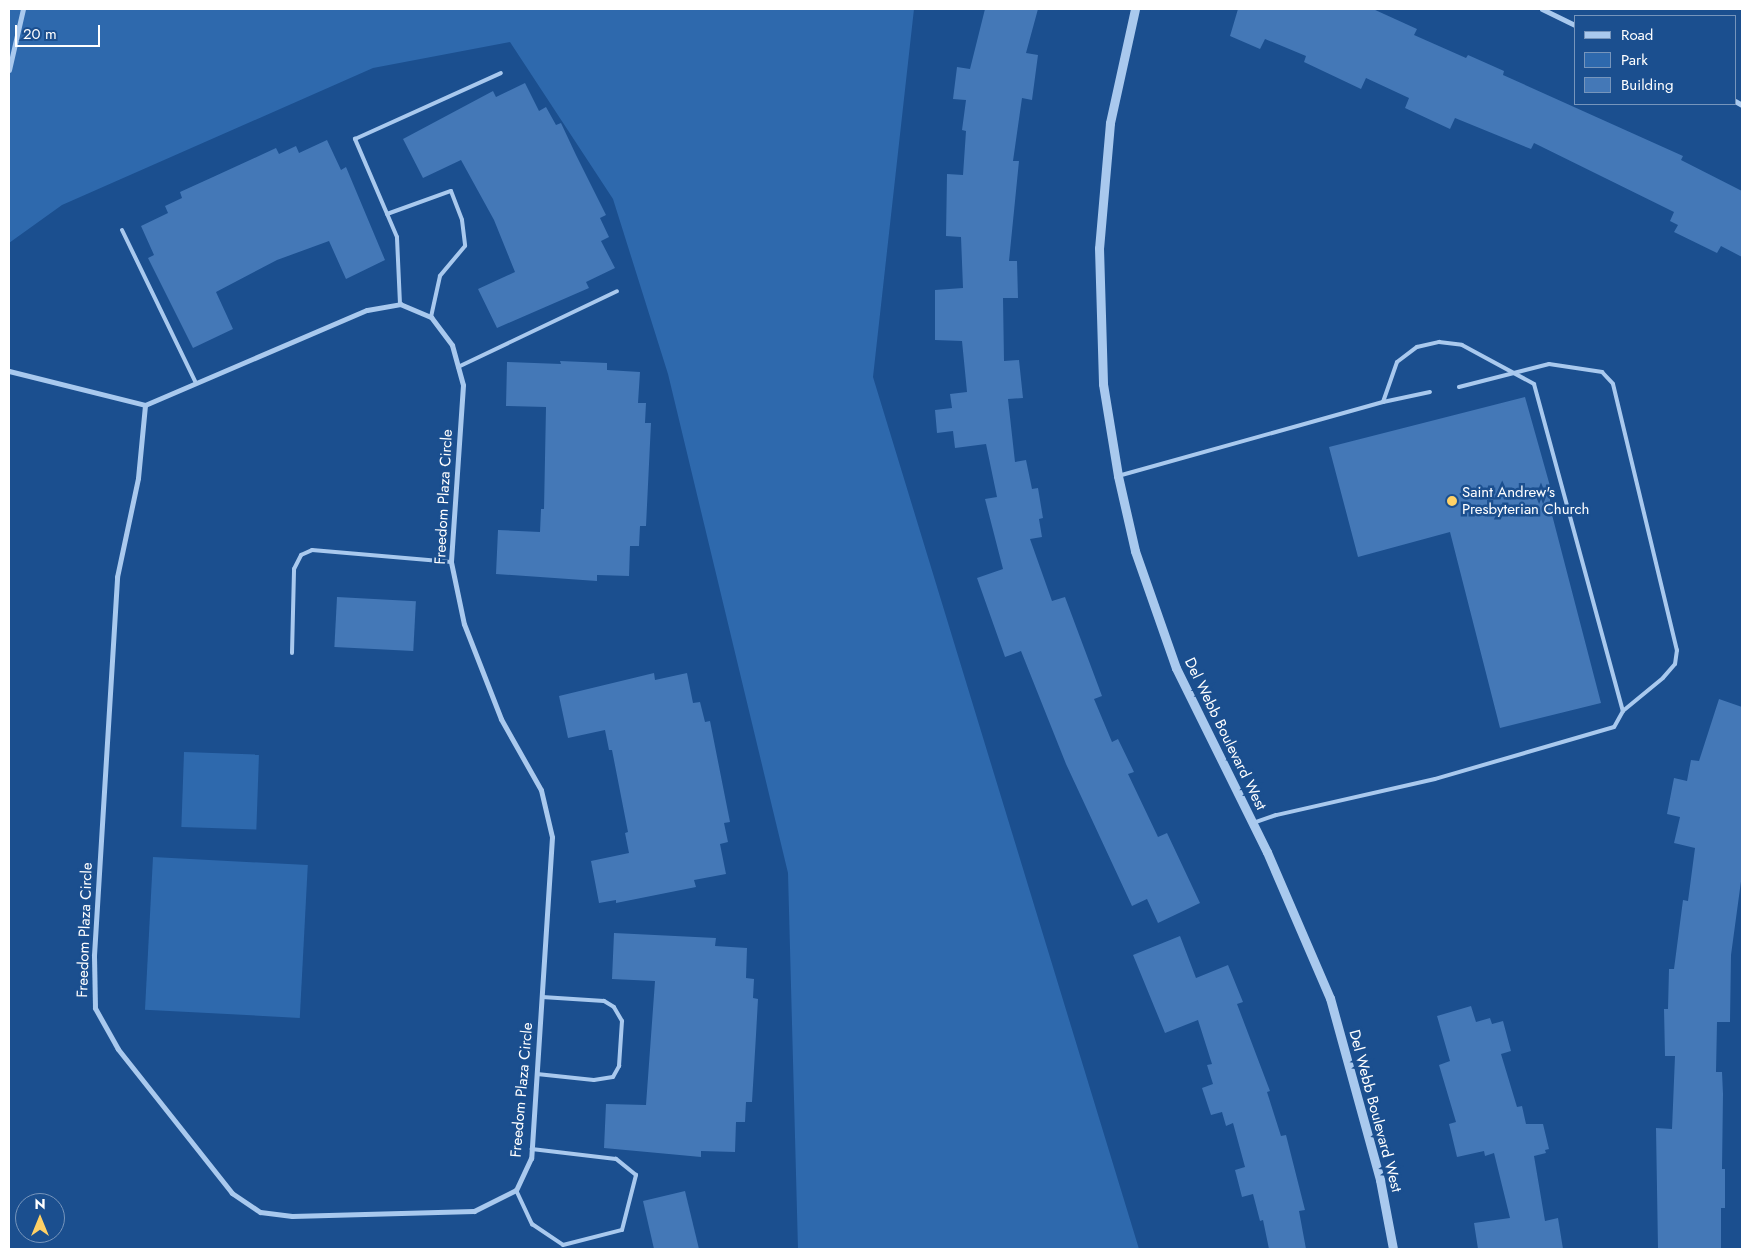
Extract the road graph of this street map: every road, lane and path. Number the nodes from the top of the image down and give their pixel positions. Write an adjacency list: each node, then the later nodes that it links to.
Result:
1 (24, 9): 5 (street)
2 (1135, 9): 20 (street, Del Webb Boulevard West)
3 (1542, 9): 4 (street)
4 (1574, 24)
5 (9, 70)
6 (500, 73): 7 (lane)
7 (387, 214): 10 (lane); 11 (lane)
8 (122, 230): 15 (lane)
9 (617, 291): 12 (lane)
10 (400, 304): 11 (street, Freedom Plaza Circle); 15 (street)
11 (430, 317): 12 (street, Freedom Plaza Circle)
12 (458, 367): 21 (street, Freedom Plaza Circle)
13 (9, 371): 19 (street)
14 (1515, 373): 16 (lane); 18 (lane); 23 (lane); 23 (lane)
15 (196, 383): 19 (street)
16 (1459, 387)
17 (1430, 392): 18 (lane)
18 (1383, 402): 20 (lane)
19 (145, 405): 28 (street, Freedom Plaza Circle)
20 (1118, 476): 24 (street, Del Webb Boulevard West)
21 (451, 562): 22 (lane); 25 (street, Freedom Plaza Circle)
22 (292, 653)
23 (1622, 711): 24 (lane)
24 (1253, 823): 29 (street, Del Webb Boulevard West)
25 (542, 997): 26 (street, Freedom Plaza Circle); 26 (lane)
26 (537, 1074): 27 (street, Freedom Plaza Circle)
27 (532, 1148): 28 (street, Freedom Plaza Circle); 28 (lane)
28 (516, 1190)
29 (1393, 1249)

